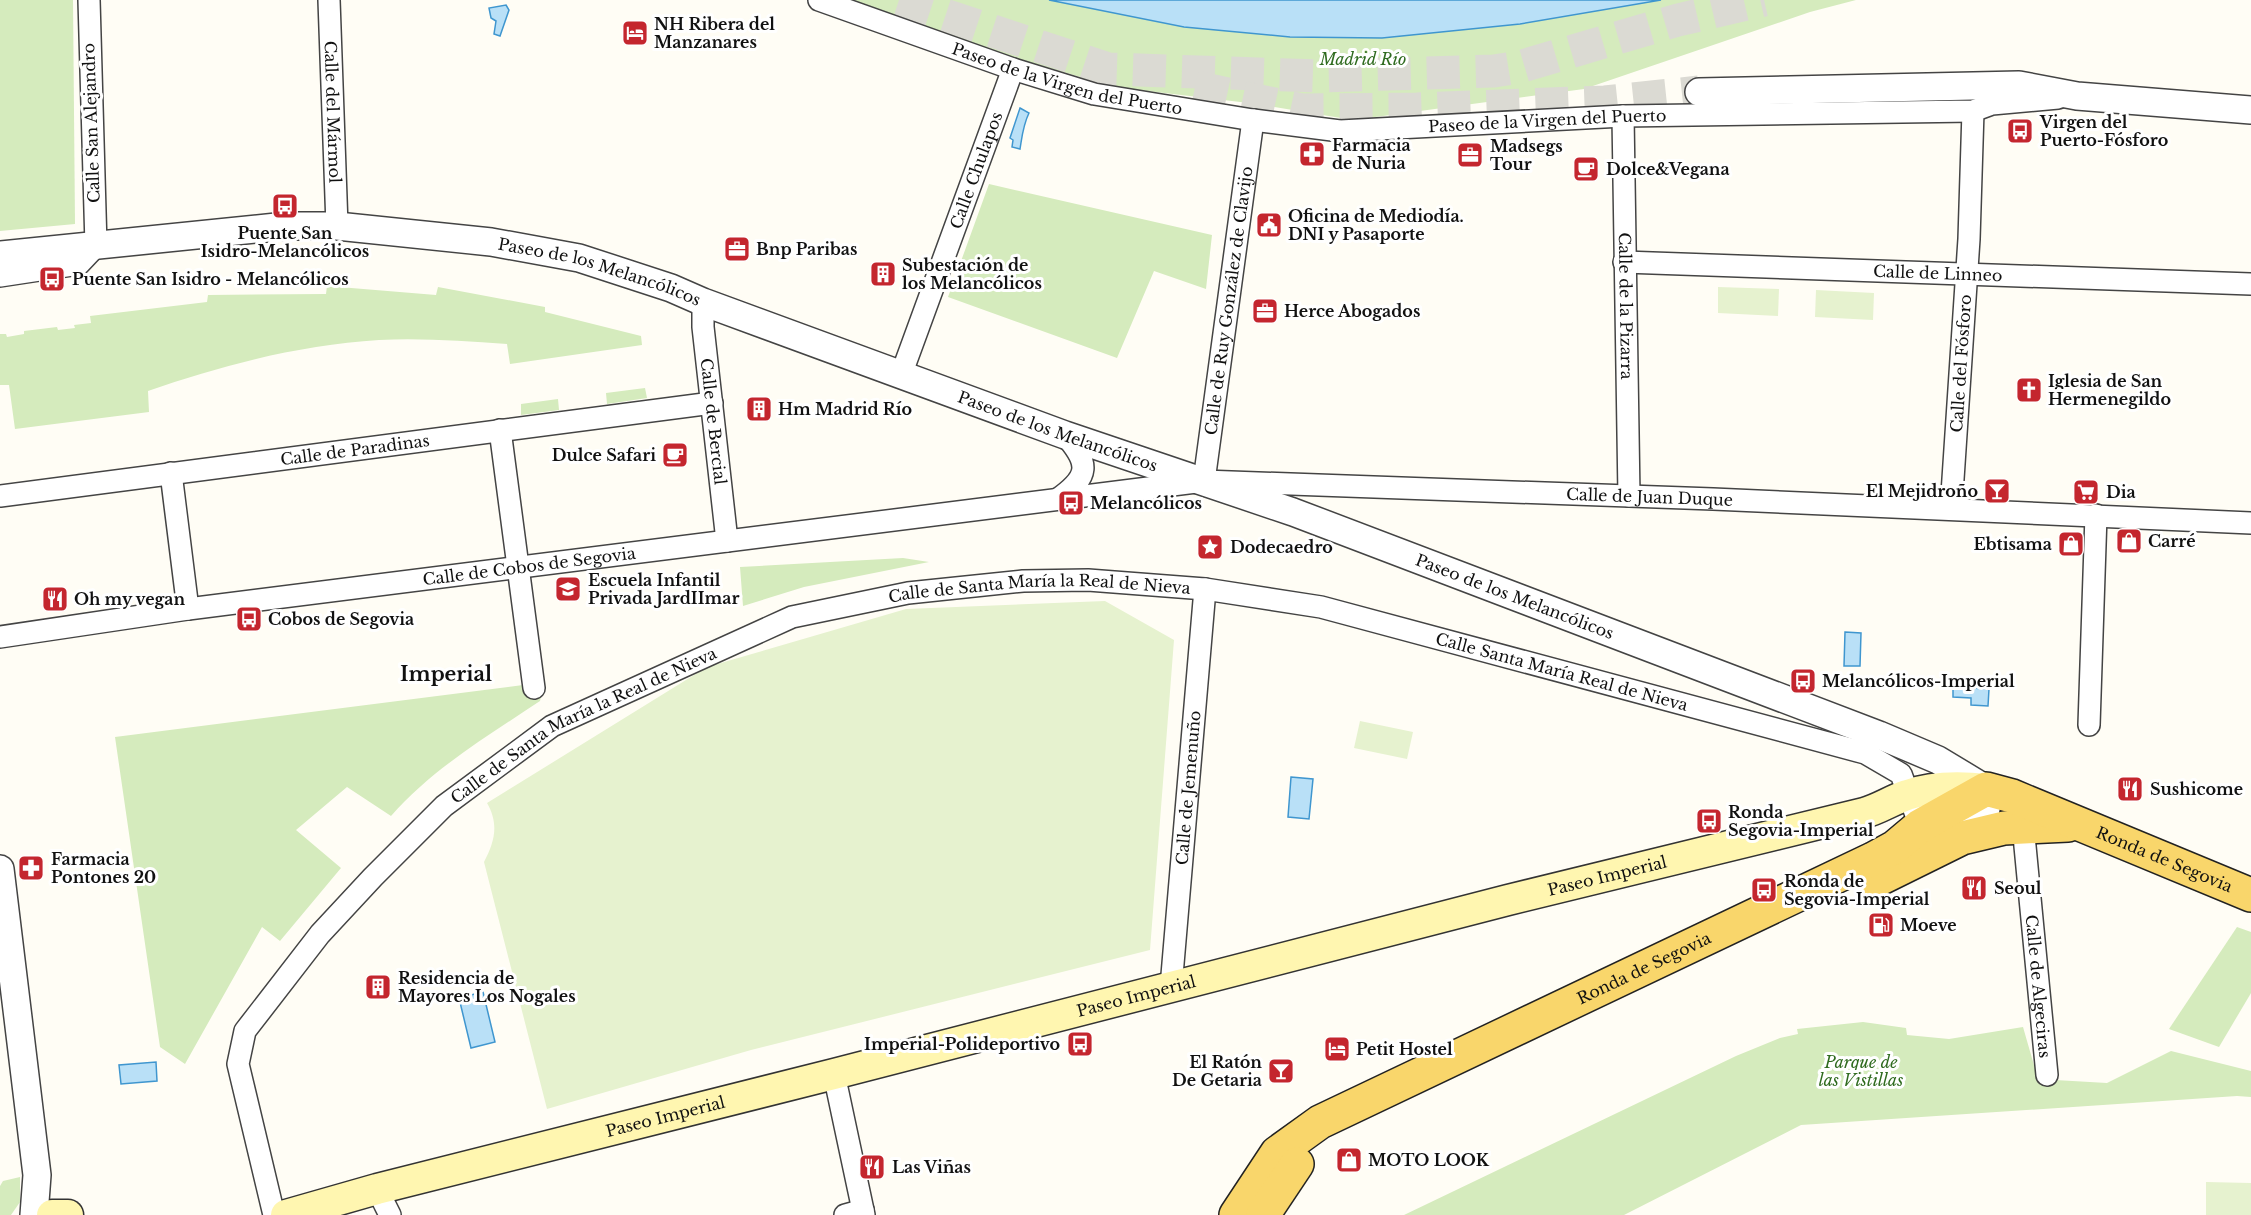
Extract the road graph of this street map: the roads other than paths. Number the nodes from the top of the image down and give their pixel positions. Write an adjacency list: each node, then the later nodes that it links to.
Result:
1 (89, 0): 12 (street, Calle San Alejandro)
2 (329, 0): 11 (street, Calle del Mármol)
3 (819, 0): 4 (street, Paseo de la Virgen del Puerto)
4 (1013, 69): 10 (street, Paseo de la Virgen del Puerto); 19 (street, Calle Chulapos)
5 (1699, 92): 6 (street, Paseo de la Virgen del Puerto)
6 (2077, 96): 7 (street, Paseo de la Virgen del Puerto); 8 (street, Paseo de la Virgen del Puerto)
7 (2251, 110)
8 (1973, 111): 9 (street, Paseo de la Virgen del Puerto); 15 (street, Calle del Fósforo)
9 (1623, 116): 10 (street, Paseo de la Virgen del Puerto); 14 (street, Calle de la Pizarra)
10 (1253, 120): 24 (street, Calle de Ruy González de Clavijo)
11 (337, 226): 12 (street, Paseo de los Melancólicos); 18 (street, Paseo de los Melancólicos)
12 (96, 246): 13 (street, Paseo de los Melancólicos); 16 (street)
13 (0, 255)
14 (1624, 262): 15 (street, Calle de Linneo); 26 (street, Calle de la Pizarra)
15 (1966, 274): 17 (street, Calle de Linneo); 28 (street, Calle del Fósforo)
16 (0, 276)
17 (2251, 284)
18 (703, 302): 19 (street, Paseo de los Melancólicos); 20 (street, Calle de Bercial)
19 (901, 375): 22 (street, Paseo de los Melancólicos)
20 (712, 403): 21 (street, Calle de Paradinas); 31 (street, Calle de Bercial)
21 (500, 430): 23 (street, Calle de Paradinas); 32 (street)
22 (1065, 435): 24 (street, Paseo de los Melancólicos); 27 (street)
23 (171, 473): 25 (street, Calle de Paradinas); 34 (street)
24 (1204, 481): 26 (street, Calle de Juan Duque); 27 (street, Calle de Cobos de Segovia); 38 (street, Paseo de los Melancólicos)
25 (0, 496)
26 (1629, 496): 28 (street, Calle de Juan Duque)
27 (1058, 500): 31 (street, Calle de Cobos de Segovia)
28 (1952, 509): 29 (street, Calle de Juan Duque)
29 (2096, 515): 30 (street, Calle de Juan Duque); 37 (street)
30 (2251, 523)
31 (727, 541): 32 (street, Calle de Cobos de Segovia)
32 (518, 568): 34 (street, Calle de Cobos de Segovia); 36 (street)
33 (1205, 589): 39 (street, Calle Santa María Real de Nieva); 45 (street, Calle de Jemenuño); 54 (street, Calle de Santa María la Real de Nieva)
34 (188, 609): 35 (street, Calle de Cobos de Segovia)
35 (0, 637)
36 (534, 687)
37 (2089, 725)
38 (1938, 759): 39 (street); 40 (street, Paseo de los Melancólicos)
39 (1907, 790): 40 (main road, Paseo Imperial); 41 (street, Calle Santa María Real de Nieva); 45 (main road, Paseo Imperial)
40 (2007, 804): 41 (main road, Ronda de Segovia); 43 (main road, Ronda de Segovia); 47 (street, Calle de Algeciras); 58 (main road, Ronda de Segovia)
41 (1920, 826): 57 (main road, Ronda de Segovia)
42 (0, 869): 44 (street)
43 (2251, 895)
44 (4, 943): 48 (street)
45 (1171, 987): 46 (main road, Paseo Imperial)
46 (834, 1074): 49 (main road, Paseo Imperial); 50 (street)
47 (2047, 1075)
48 (37, 1175): 51 (street); 53 (street)
49 (377, 1188): 55 (main road, Paseo Imperial); 56 (street)
50 (857, 1213)
51 (34, 1215)
52 (52, 1215): 53 (main road)
53 (68, 1215)
54 (274, 1215)
55 (286, 1215)
56 (390, 1215)
57 (1236, 1215)
58 (1263, 1215)

